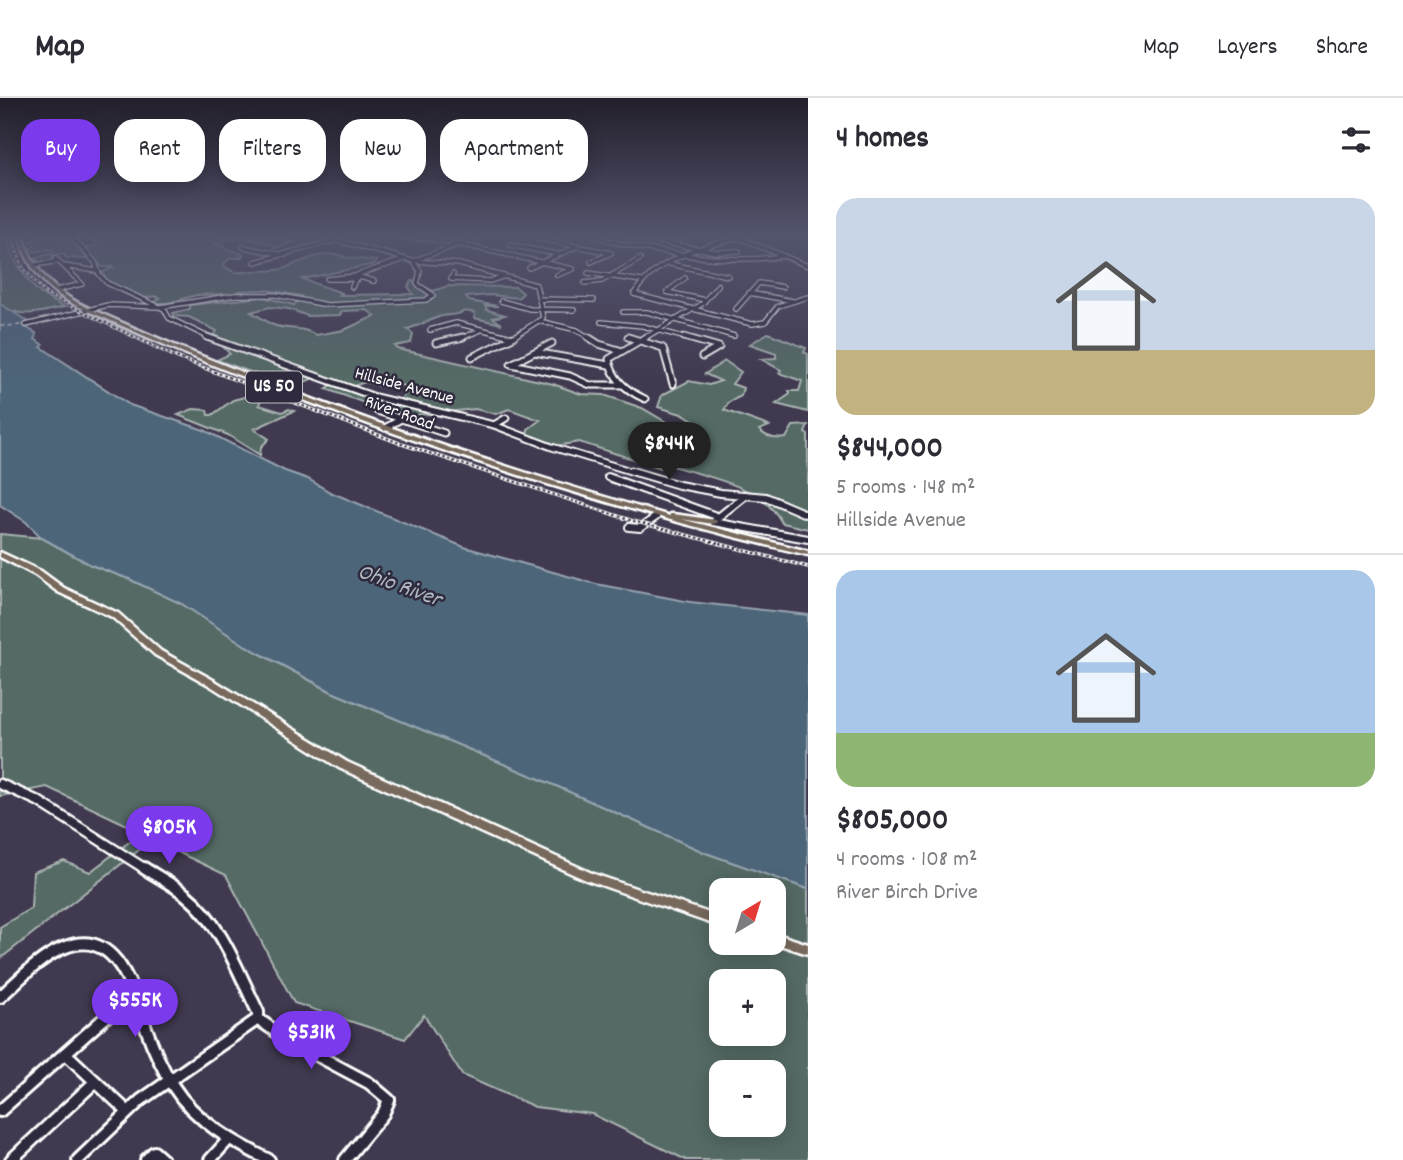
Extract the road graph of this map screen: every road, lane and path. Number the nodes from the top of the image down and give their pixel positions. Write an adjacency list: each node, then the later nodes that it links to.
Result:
1 (51, 285): 13 (main road, River Road / US 50)
2 (81, 285): 11 (street)
3 (110, 285): 22 (street)
4 (418, 285): 23 (street)
5 (535, 285): 17 (street)
6 (640, 285): 28 (street)
7 (677, 285): 19 (street)
8 (718, 285): 19 (street)
9 (757, 285): 15 (street)
10 (771, 285): 12 (street)
11 (73, 287): 13 (street); 14 (street)
12 (783, 287)
13 (57, 290): 24 (main road, River Road / US 50)
14 (81, 291)
15 (749, 293): 21 (street); 25 (street)
16 (808, 297): 21 (street)
17 (540, 299): 18 (street); 26 (street)
18 (594, 300)
19 (705, 300): 28 (street)
20 (501, 301): 26 (street)
21 (794, 301): 28 (street)
22 (151, 305): 23 (street); 24 (street)
23 (163, 308): 54 (street, Hillside Avenue)
24 (93, 309): 33 (street); 55 (main road, River Road / US 50)
25 (736, 309)
26 (542, 310): 27 (street); 31 (street)
27 (574, 310)
28 (690, 310): 30 (street)
29 (623, 312): 30 (street)
30 (673, 319): 36 (street); 37 (street)
31 (539, 321): 38 (street); 43 (street)
32 (601, 322): 36 (street)
33 (26, 325)
34 (430, 330): 35 (street)
35 (482, 330): 38 (street); 41 (street)
36 (657, 330): 40 (street); 46 (street)
37 (734, 336)
38 (513, 337): 45 (street)
39 (626, 337): 40 (street)
40 (639, 340): 43 (street); 48 (street)
41 (436, 343)
42 (552, 343): 44 (street)
43 (622, 351): 47 (street)
44 (533, 352): 47 (street); 49 (street)
45 (472, 357)
46 (702, 357)
47 (609, 365): 49 (street)
48 (673, 384)
49 (623, 385): 50 (street)
50 (645, 399)
51 (377, 411): 53 (street)
52 (506, 418): 54 (street)
53 (401, 419): 55 (street); 56 (street)
54 (494, 425): 58 (street, Hillside Avenue)
55 (384, 428): 60 (main road, River Road / US 50)
56 (444, 433)
57 (608, 477): 61 (street)
58 (746, 495): 59 (street, Hillside Avenue); 61 (street)
59 (808, 515)
60 (656, 517): 61 (main road); 62 (street); 63 (main road, River Road / US 50)
61 (717, 521): 63 (street); 64 (street)
62 (629, 527)
63 (716, 532): 65 (main road, River Road / US 50)
64 (808, 539)
65 (808, 553)
66 (0, 554): 68 (main road)
67 (0, 784): 73 (street)
68 (709, 918)
69 (786, 942): 70 (main road)
70 (808, 949)
71 (0, 997): 72 (street)
72 (136, 999): 74 (street); 75 (street)
73 (258, 1019): 75 (street); 86 (street)
74 (65, 1053): 76 (street); 77 (street)
75 (169, 1080): 78 (street); 79 (street)
76 (95, 1082): 78 (street); 80 (street)
77 (0, 1111)
78 (128, 1112): 81 (street)
79 (229, 1139): 84 (street); 85 (street)
80 (12, 1160)
81 (78, 1160)
82 (146, 1160): 83 (street)
83 (163, 1160)
84 (210, 1160)
85 (269, 1160)
86 (345, 1160)

